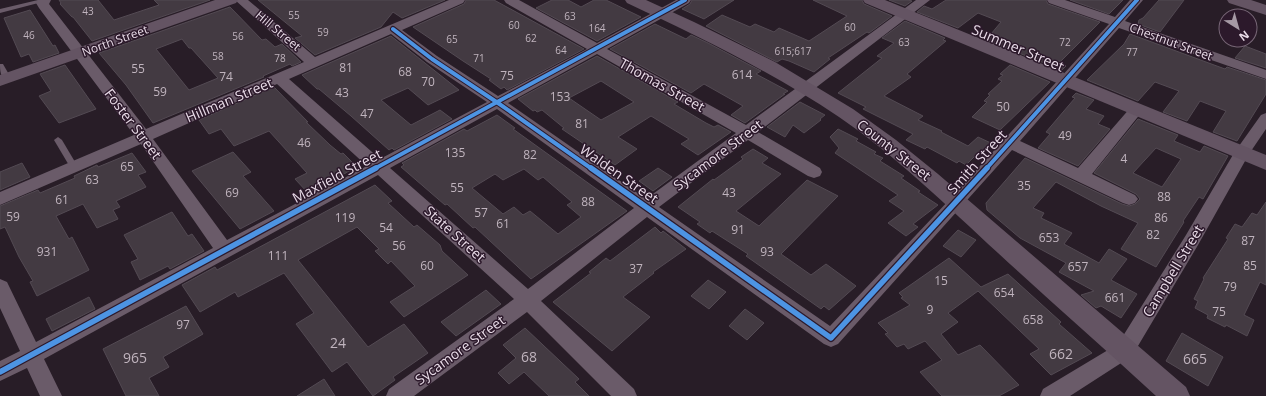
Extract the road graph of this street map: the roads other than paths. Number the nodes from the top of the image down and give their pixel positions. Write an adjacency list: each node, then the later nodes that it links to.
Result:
1 (44, 0): 14 (lane); 20 (street, Foster Street)
2 (230, 0): 20 (main road, North Street)
3 (241, 0): 21 (street, Hill Street)
4 (459, 0): 18 (street, Hillman Street)
5 (510, 0): 19 (street, Thomas Street)
6 (633, 0): 15 (main road, County Street)
7 (685, 0): 15 (street, Maxfield Street)
8 (871, 0): 16 (main road, Summer Street)
9 (924, 0): 16 (street, Sycamore Street)
10 (1053, 0): 17 (street, Chestnut Street)
11 (1137, 0): 17 (street, Smith Street)
12 (1235, 0): 13 (main road)
13 (1266, 10)
14 (0, 11)
15 (661, 13): 19 (street, Maxfield Street); 26 (main road, County Street)
16 (906, 14): 25 (main road, Summer Street); 26 (street, Sycamore Street)
17 (1116, 22): 23 (street, Chestnut Street); 25 (street, Smith Street)
18 (393, 29): 21 (street, Hillman Street); 27 (street, Walden Street)
19 (597, 49): 27 (street, Maxfield Street); 30 (street, Thomas Street)
20 (79, 54): 22 (main road, North Street); 31 (street, Foster Street)
21 (314, 63): 24 (street, Hillman Street)
22 (2, 75)
23 (1266, 76)
24 (279, 78): 31 (street, Hillman Street); 37 (street, State Street)
25 (1065, 80): 28 (main road, Summer Street); 33 (street, Smith Street)
26 (807, 88): 30 (street, Sycamore Street); 42 (main road, County Street)
27 (498, 103): 37 (street, Maxfield Street); 43 (street, Walden Street)
28 (1136, 110): 34 (main road, Summer Street); 39 (street)
29 (1266, 118): 34 (street, Campbell Street)
30 (748, 133): 38 (street, Thomas Street); 43 (street, Sycamore Street)
31 (144, 137): 36 (street, Hillman Street); 44 (street, Foster Street)
32 (58, 140): 36 (lane)
33 (1010, 143): 39 (street); 42 (street, Smith Street)
34 (1242, 154): 35 (main road, Summer Street); 48 (street, Campbell Street)
35 (1266, 163)
36 (74, 167): 40 (street, Hillman Street)
37 (380, 167): 44 (street, Maxfield Street); 46 (street, State Street)
38 (814, 172)
39 (1081, 176): 41 (street)
40 (0, 199)
41 (1129, 199)
42 (957, 202): 47 (street, Smith Street); 48 (main road, County Street)
43 (646, 208): 46 (street, Sycamore Street); 47 (street, Walden Street)
44 (225, 250): 49 (street, Maxfield Street)
45 (0, 287): 49 (street)
46 (528, 300): 53 (street, Sycamore Street); 54 (street, State Street)
47 (831, 338)
48 (1125, 350): 51 (street, Campbell Street); 55 (main road, County Street)
49 (32, 355): 50 (street, Maxfield Street); 52 (street)
50 (0, 372)
51 (1055, 395)
52 (51, 396)
53 (397, 396)
54 (626, 396)
55 (1174, 396)

